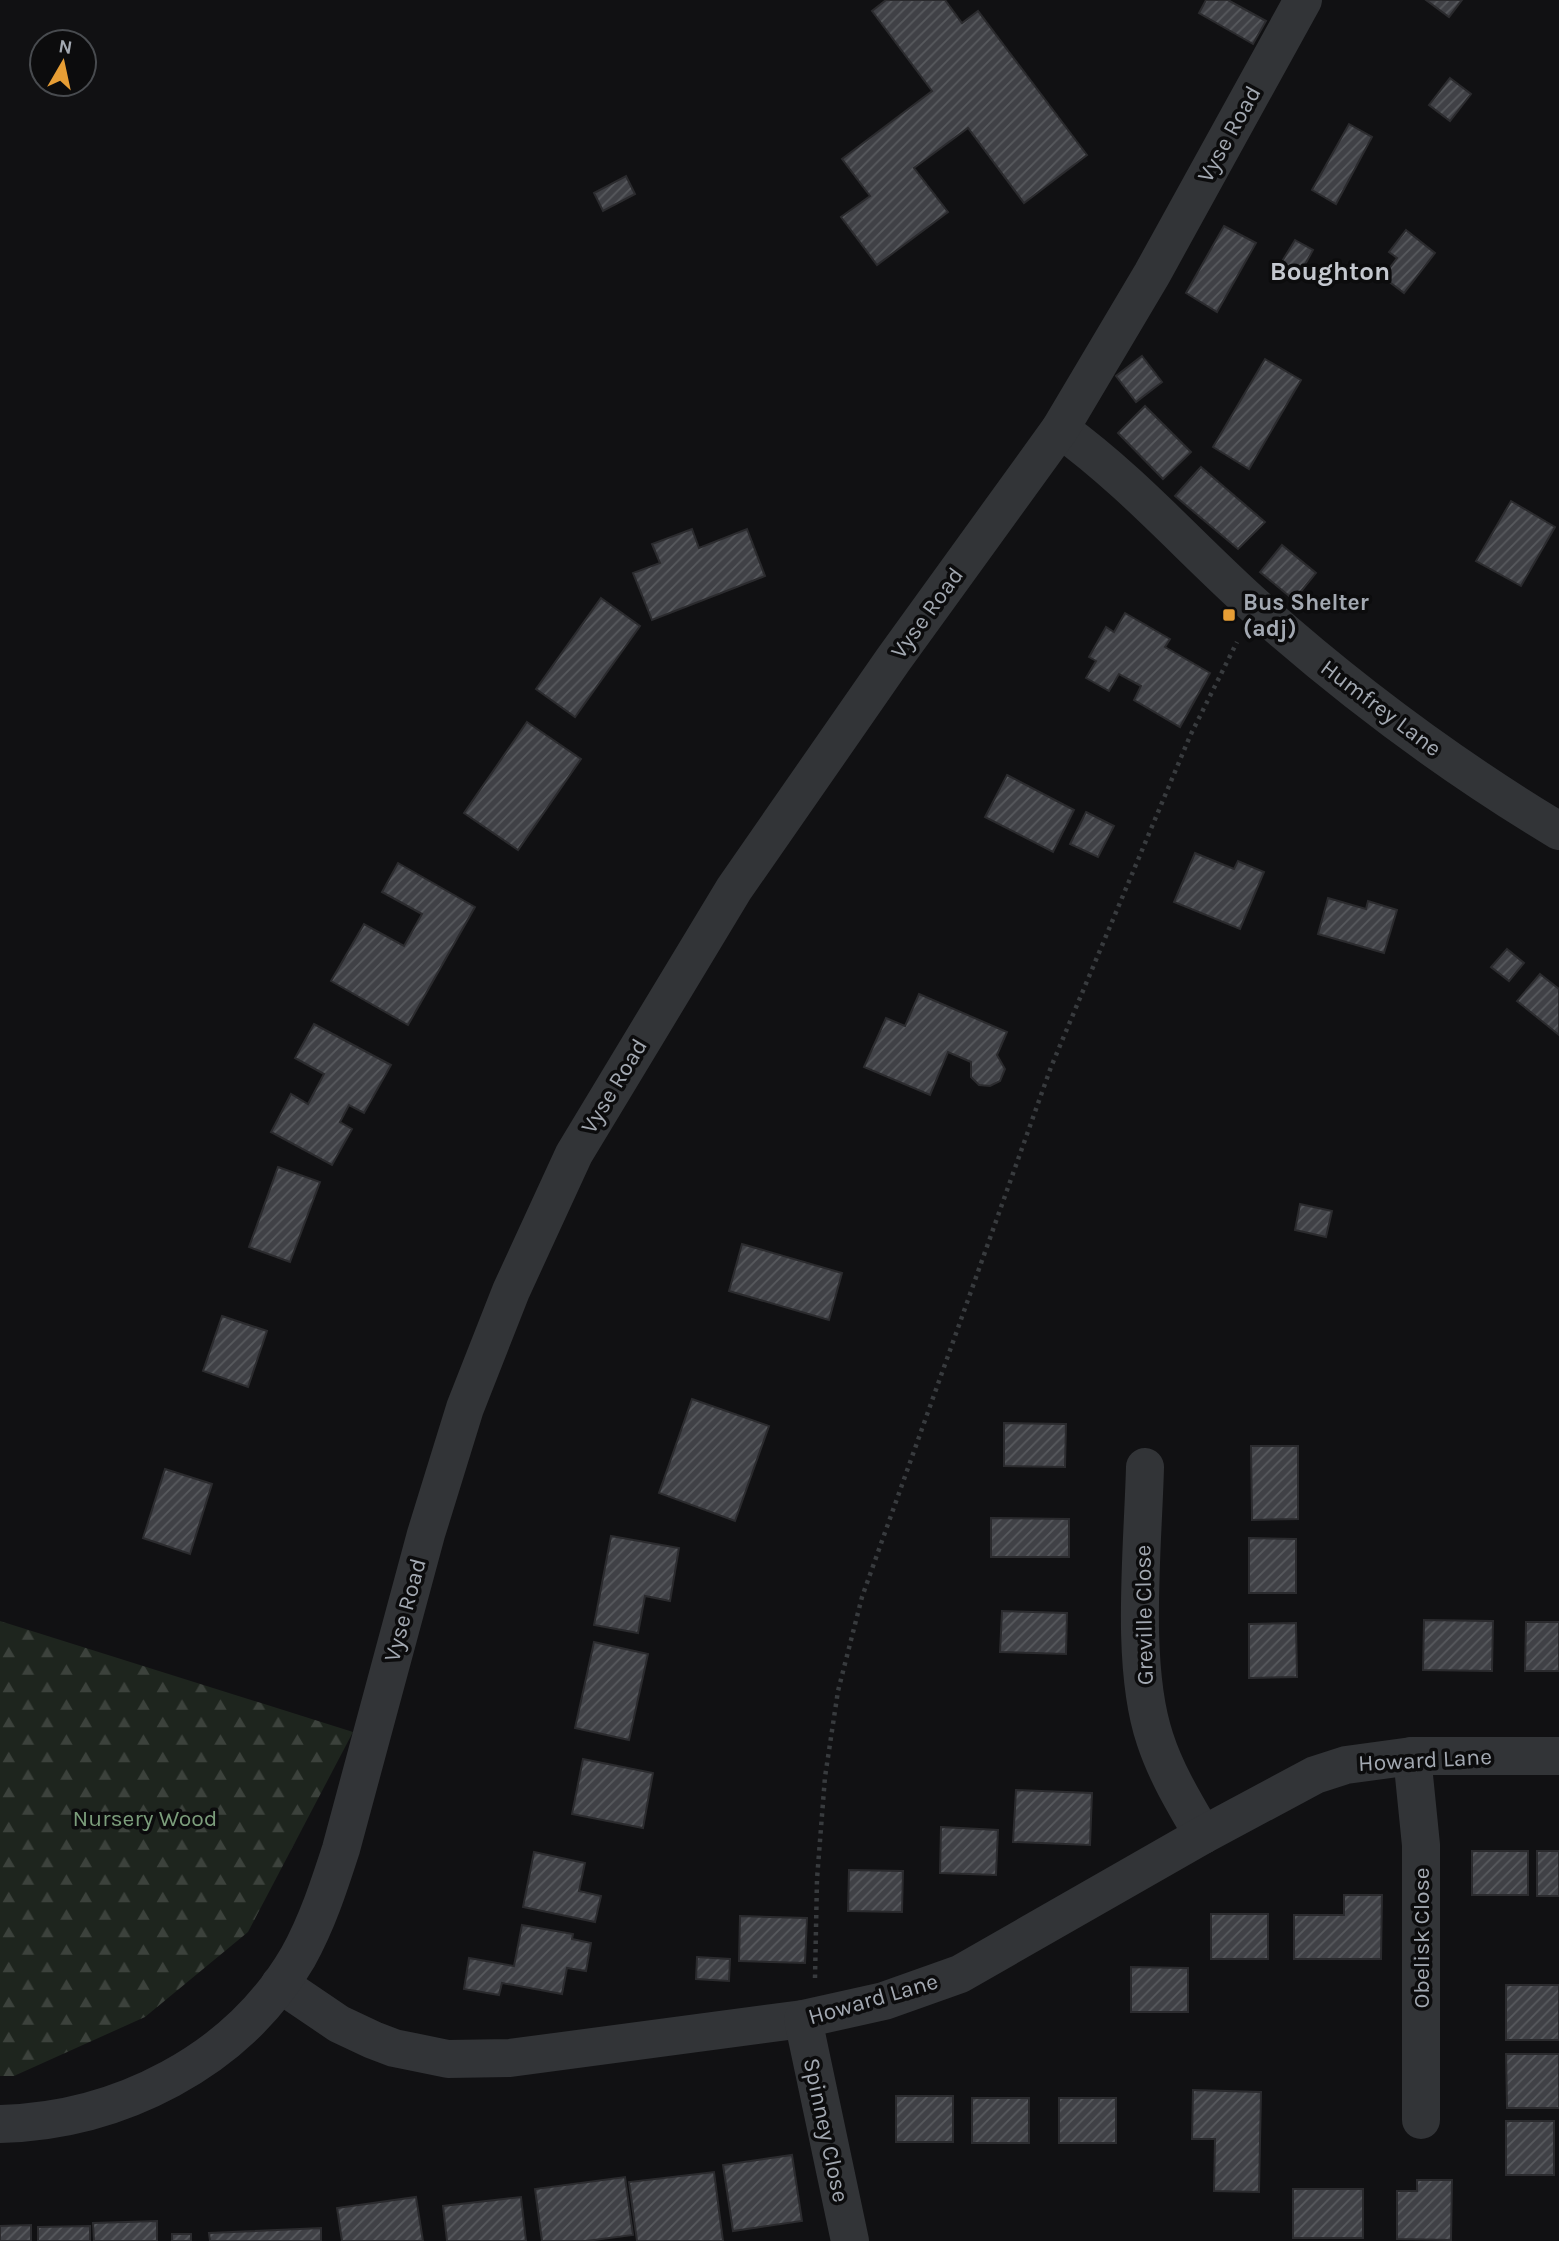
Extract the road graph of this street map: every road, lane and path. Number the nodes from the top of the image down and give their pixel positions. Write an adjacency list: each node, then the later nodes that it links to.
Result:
1 (1303, 0): 2 (street, Vyse Road)
2 (1059, 429): 3 (street, Humfrey Lane); 9 (street, Vyse Road)
3 (1255, 606): 4 (street, Humfrey Lane); 10 (path)
4 (1559, 831)
5 (1145, 1467): 8 (street, Greville Close)
6 (1412, 1756): 7 (street, Howard Lane); 8 (street, Howard Lane); 11 (street, Obelisk Close)
7 (1559, 1756)
8 (1203, 1835): 10 (street, Howard Lane)
9 (280, 1984): 10 (street, Howard Lane); 12 (street, Vyse Road)
10 (803, 2019): 13 (street, Spinney Close)
11 (1421, 2120)
12 (0, 2124)
13 (850, 2241)

